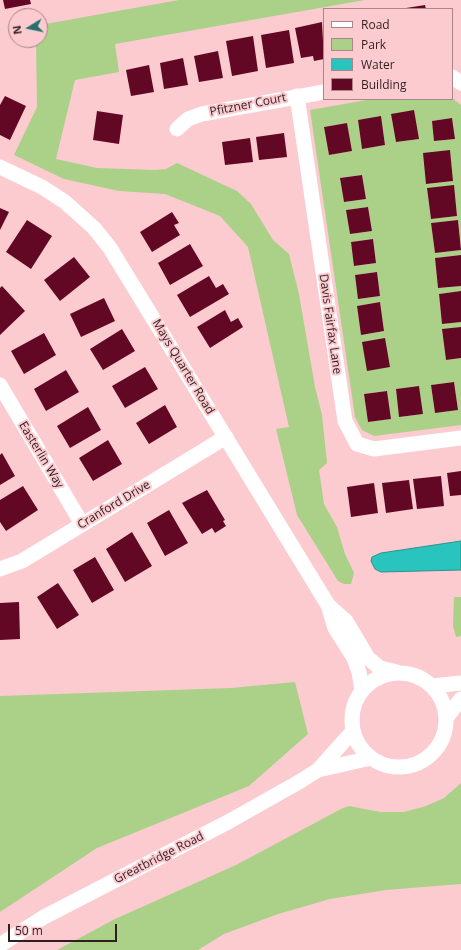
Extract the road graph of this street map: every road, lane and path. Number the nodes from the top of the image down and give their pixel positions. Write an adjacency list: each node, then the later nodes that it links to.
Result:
1 (323, 92): 2 (street, Pfitzner Court)
2 (297, 96): 3 (street, Pfitzner Court); 7 (street, Davis Fairfax Lane)
3 (177, 129)
4 (0, 167): 6 (street, Mays Quarter Road)
5 (0, 385): 8 (street, Easterlin Way)
6 (226, 437): 8 (street, Cranford Drive); 10 (street, Mays Quarter Road)
7 (461, 438)
8 (82, 524): 9 (street, Cranford Drive)
9 (0, 569)
10 (328, 605): 11 (street, Mays Quarter Road); 14 (street, Mays Quarter Road)
11 (399, 673): 13 (street); 14 (street)
12 (461, 683): 13 (street)
13 (432, 686): 16 (street)
14 (362, 691): 17 (street)
15 (461, 699): 16 (street)
16 (446, 718): 18 (street)
17 (353, 731): 18 (street); 19 (street, Greatbridge Road)
18 (371, 758): 19 (street, Greatbridge Road)
19 (318, 770): 20 (street, Greatbridge Road)
20 (0, 945)

